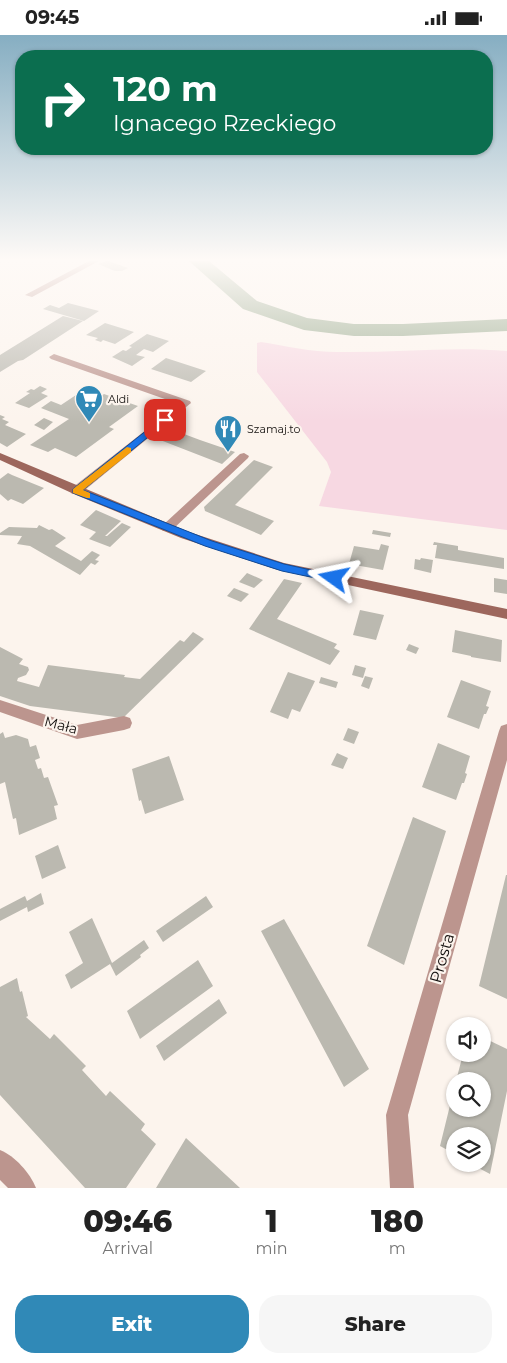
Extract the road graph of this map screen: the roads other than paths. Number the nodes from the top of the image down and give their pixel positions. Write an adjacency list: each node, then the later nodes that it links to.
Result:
1 (54, 357): 4 (street)
2 (0, 456): 4 (main road)
3 (244, 456): 5 (street)
4 (76, 491): 5 (main road)
5 (167, 528): 6 (main road)
6 (507, 614)
7 (0, 706): 8 (street, Mała)
8 (124, 723)
9 (507, 731): 12 (street, Prosta)
10 (0, 1162): 11 (street)
11 (24, 1188)
12 (402, 1188)

